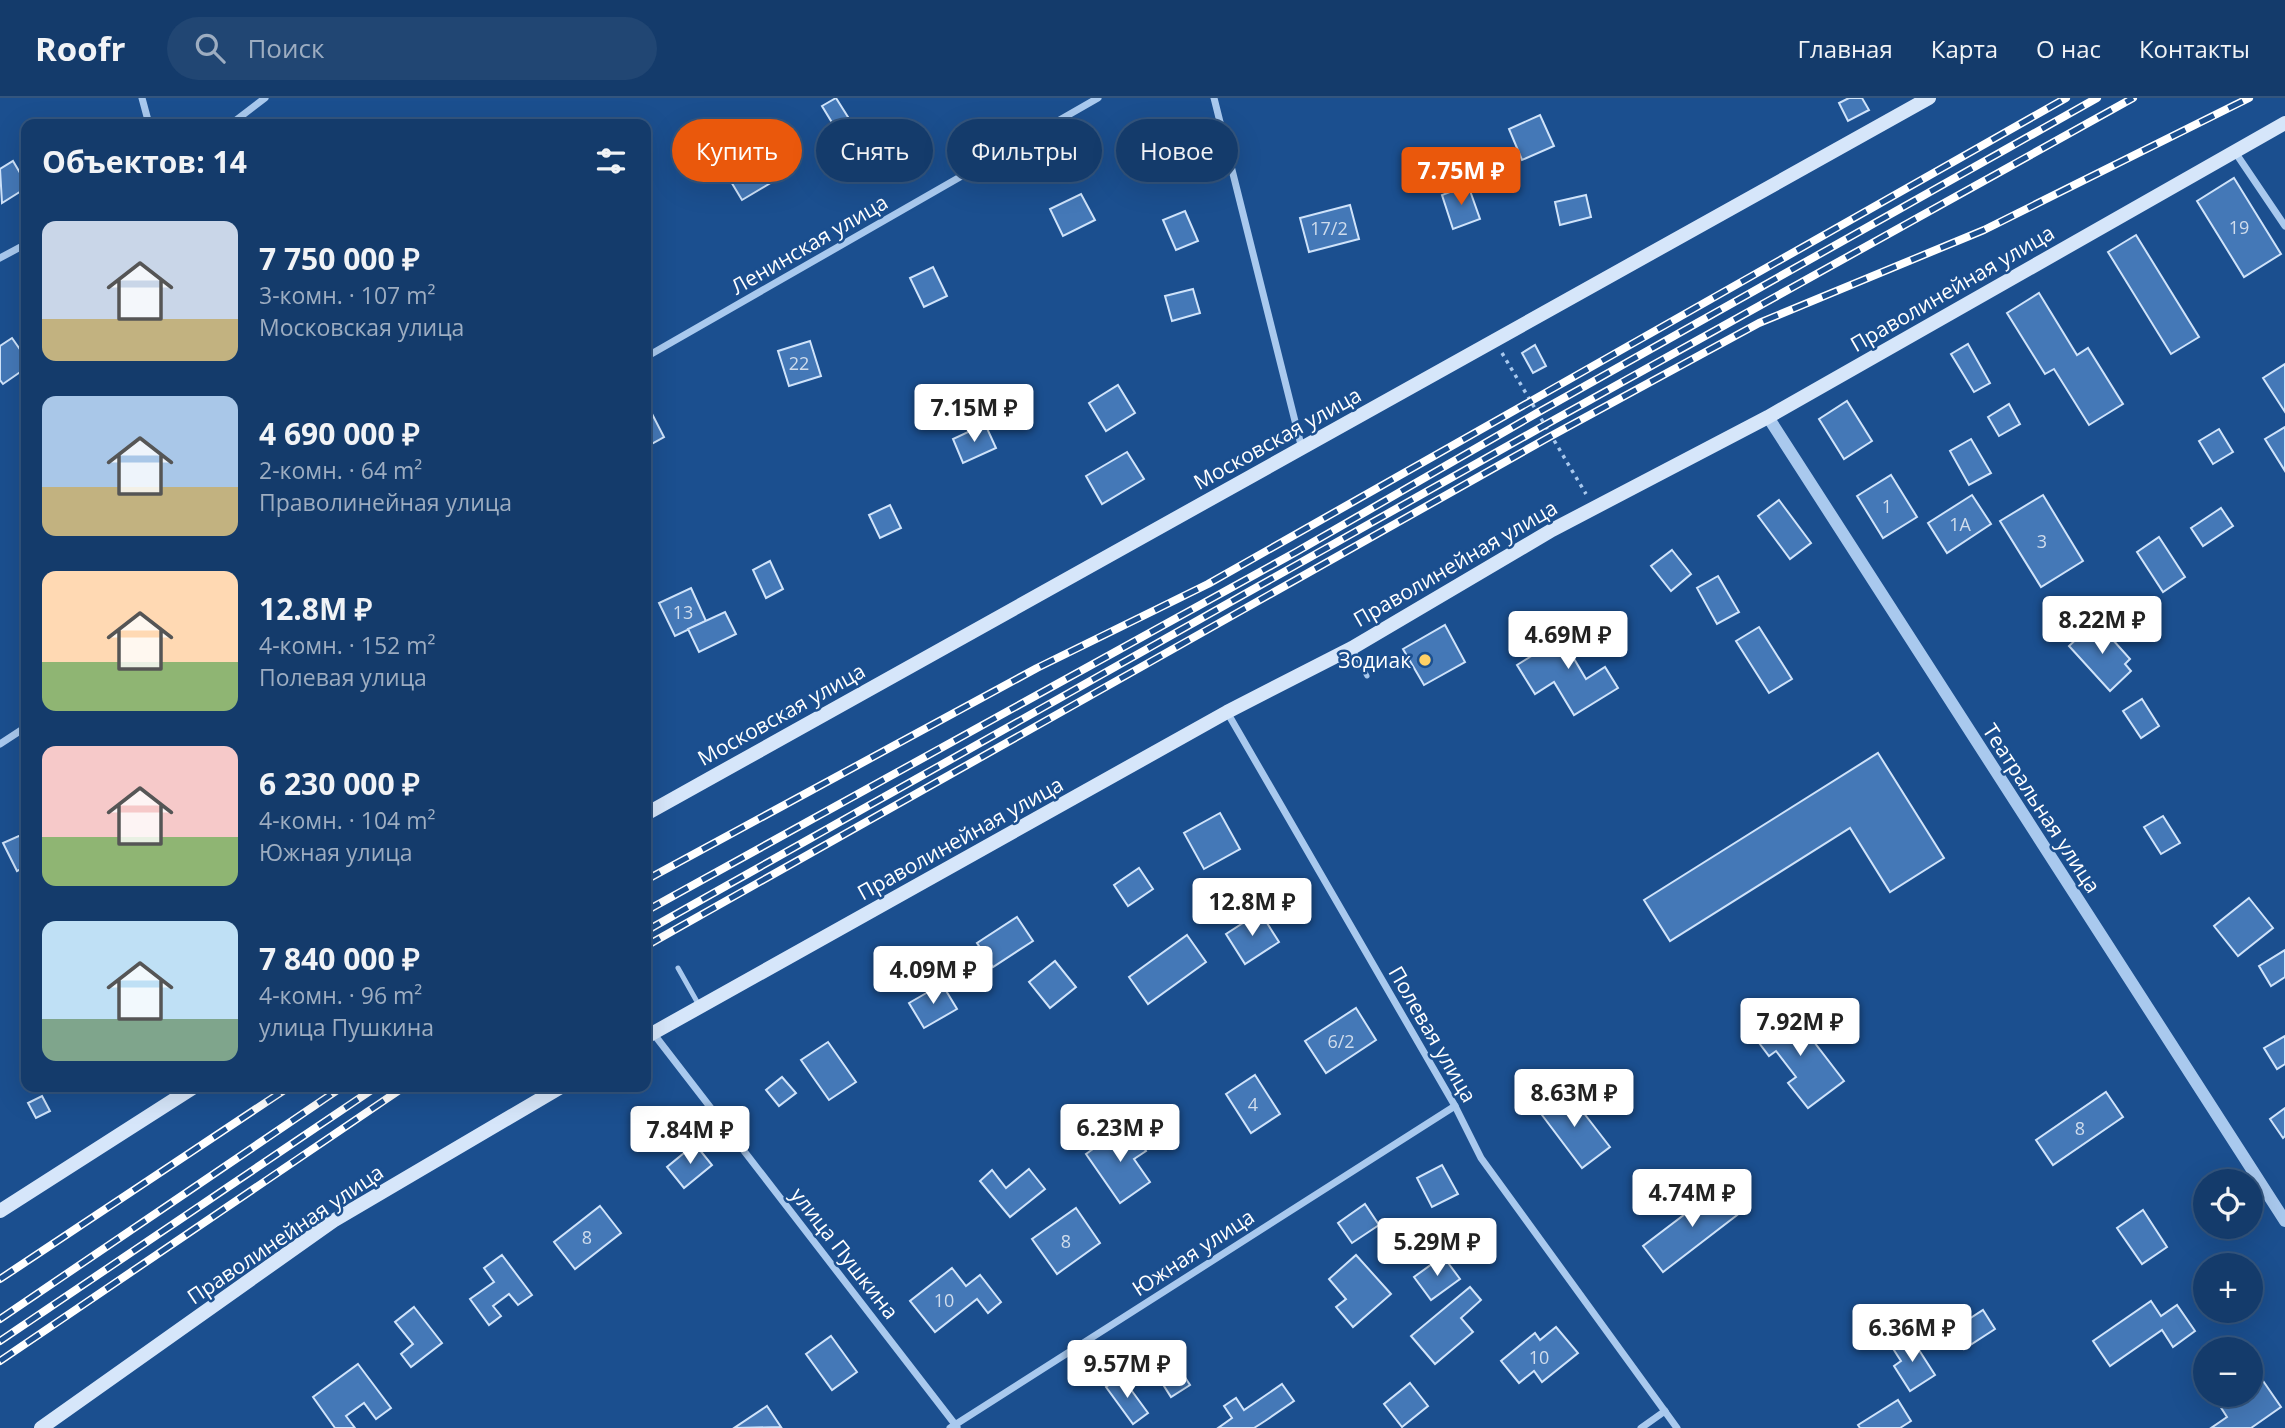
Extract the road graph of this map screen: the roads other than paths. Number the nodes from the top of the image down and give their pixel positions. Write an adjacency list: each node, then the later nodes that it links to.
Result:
1 (142, 98): 6 (street)
2 (265, 98): 7 (street)
3 (1098, 98): 13 (street, Ленинская улица)
4 (1214, 98): 15 (street)
5 (1929, 98): 15 (main road, Московская улица)
6 (148, 119)
7 (238, 119)
8 (2285, 123): 9 (main road, Праволинейная улица)
9 (2235, 152): 10 (street); 14 (main road, Праволинейная улица)
10 (2285, 226)
11 (21, 247): 12 (street)
12 (0, 258)
13 (651, 354)
14 (1768, 416): 16 (main road, Праволинейная улица); 30 (street, Театральная улица)
15 (1302, 449): 21 (main road, Московская улица)
16 (1352, 648): 17 (lane); 18 (main road, Праволинейная улица)
17 (1367, 676)
18 (1227, 712): 23 (main road, Праволинейная улица); 28 (street, Полевая улица)
19 (21, 730): 20 (street)
20 (0, 744)
21 (651, 811)
22 (678, 968): 23 (lane)
23 (700, 1007): 24 (main road, Праволинейная улица)
24 (651, 1034)
25 (651, 1038): 32 (street, улица Пушкина)
26 (186, 1092): 29 (main road)
27 (553, 1092): 33 (main road, Праволинейная улица)
28 (1455, 1106): 31 (street, Полевая улица); 32 (street, Южная улица)
29 (0, 1211)
30 (2285, 1221)
31 (1665, 1411): 34 (street); 35 (street, Полевая улица)
32 (955, 1427)
33 (41, 1428)
34 (1641, 1428)
35 (1677, 1428)

